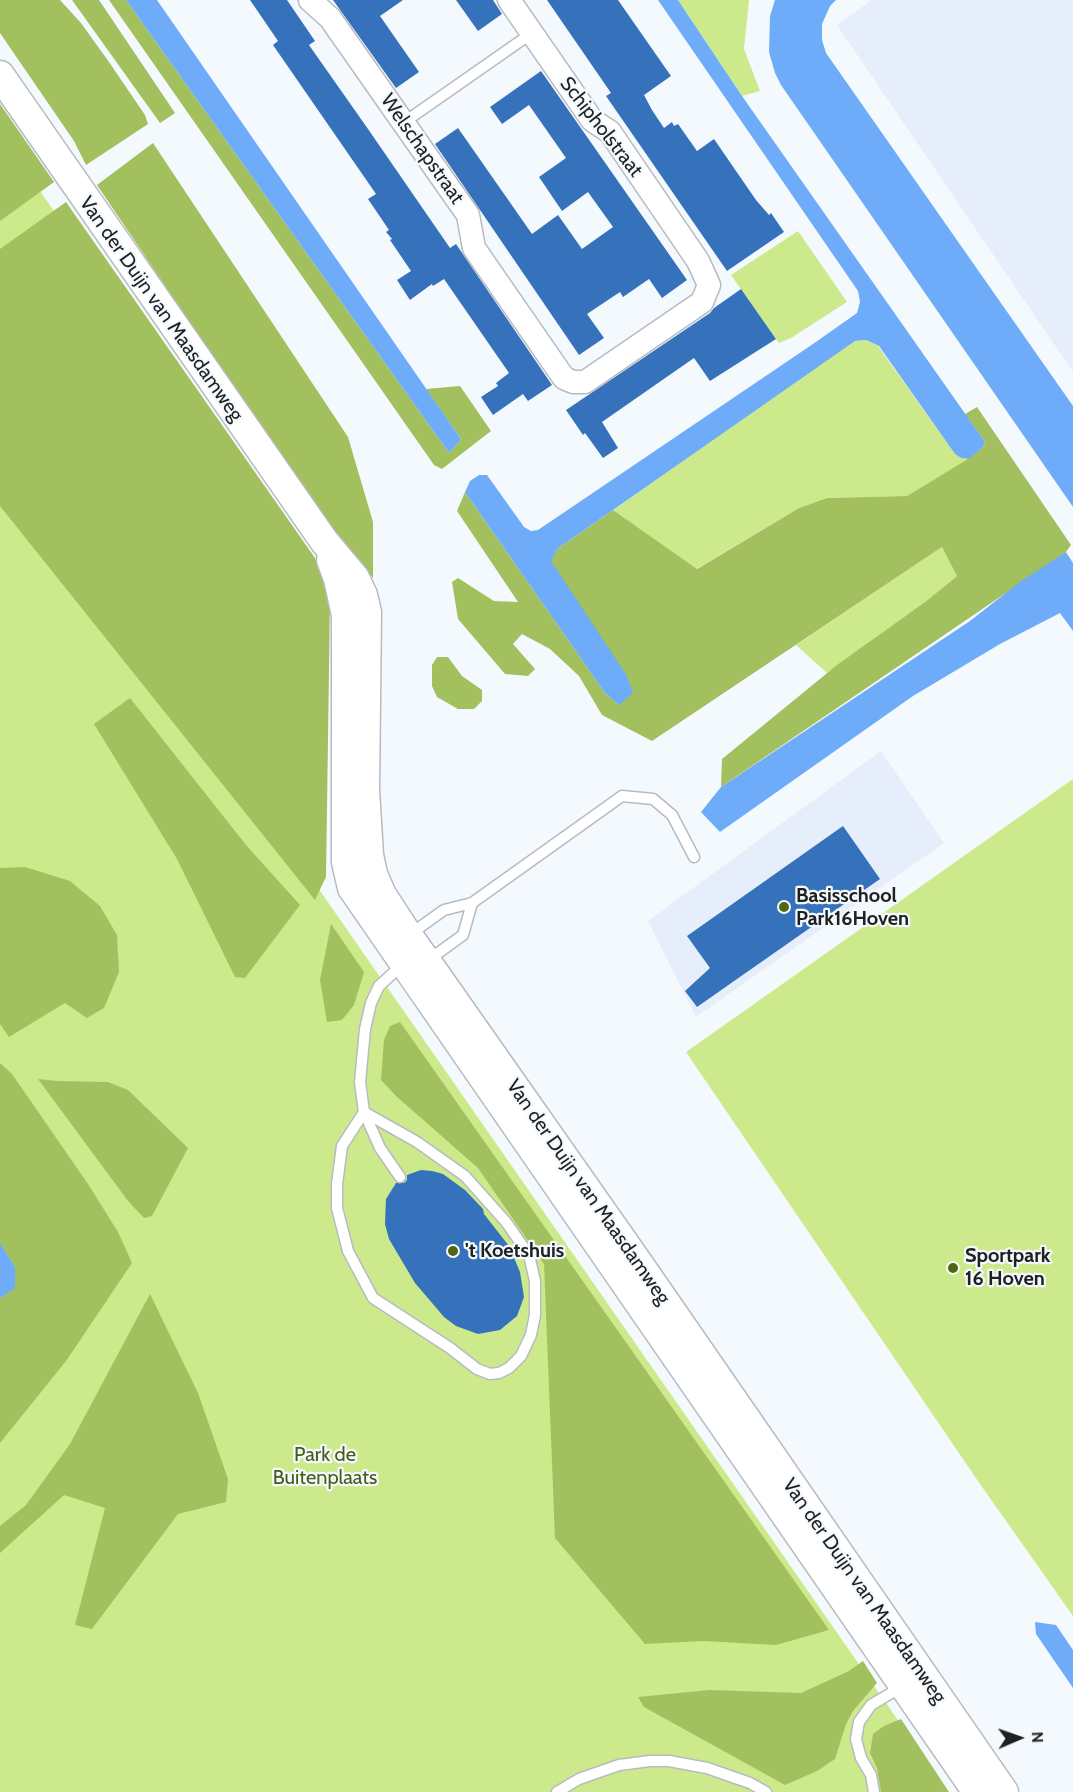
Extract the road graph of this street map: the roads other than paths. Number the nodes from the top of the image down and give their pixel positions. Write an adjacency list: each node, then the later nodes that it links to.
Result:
1 (310, 0): 5 (street, Welschapstraat)
2 (509, 0): 3 (street, Schipholstraat)
3 (532, 33): 5 (lane); 6 (street, Schipholstraat)
4 (0, 75): 7 (street, Van der Duijn van Maasdamweg)
5 (403, 123): 6 (street, Welschapstraat)
6 (585, 382)
7 (324, 542): 10 (street, Van der Duijn van Maasdamweg); 11 (street, Van der Duijn van Maasdamweg)
8 (694, 857): 9 (lane)
9 (472, 903): 10 (lane); 11 (lane)
10 (408, 935): 11 (street, Van der Duijn van Maasdamweg)
11 (415, 963): 12 (lane); 14 (street, Van der Duijn van Maasdamweg); 19 (street, Van der Duijn van Maasdamweg)
12 (364, 1112): 12 (lane); 13 (lane)
13 (400, 1177)
14 (904, 1685): 17 (lane, Van der Duijn van Maasdamweg); 18 (street, Van der Duijn van Maasdamweg)
15 (557, 1792): 16 (lane)
16 (766, 1792)
17 (874, 1792)
18 (977, 1792)
19 (1004, 1792)

